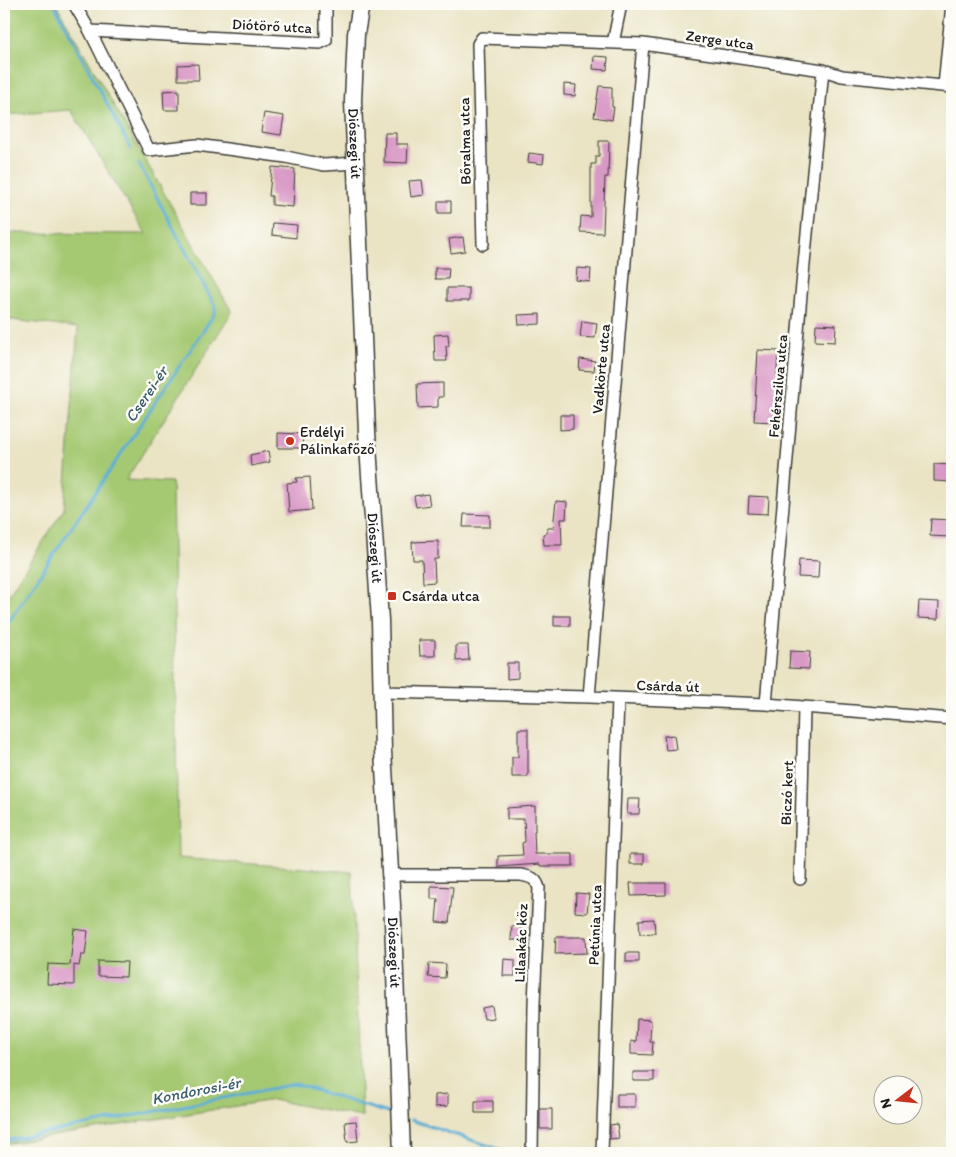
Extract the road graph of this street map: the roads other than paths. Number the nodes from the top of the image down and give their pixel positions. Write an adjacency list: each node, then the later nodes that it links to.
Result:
1 (74, 4): 6 (street)
2 (326, 4): 6 (street, Diótörő utca)
3 (361, 4): 13 (main road, Diószegi út)
4 (621, 4): 9 (street)
5 (952, 4): 7 (street)
6 (90, 31): 13 (street)
7 (951, 33): 12 (street)
8 (482, 38): 9 (street, Zerge utca); 14 (street, Bőralma utca)
9 (613, 43): 10 (street, Zerge utca)
10 (643, 44): 11 (street, Zerge utca); 16 (street, Vadkörte utca)
11 (823, 70): 12 (street, Zerge utca); 18 (street, Fehérszilva utca)
12 (948, 86)
13 (356, 163): 15 (main road, Diószegi út)
14 (483, 244)
15 (382, 692): 16 (street, Csárda út); 21 (main road, Diószegi út)
16 (589, 697): 17 (street, Csárda út)
17 (618, 699): 18 (street, Csárda út); 25 (street, Petúnia utca)
18 (766, 704): 19 (street, Csárda út)
19 (804, 708): 20 (street, Csárda út); 22 (street, Biczó kert)
20 (952, 716)
21 (390, 875): 23 (main road, Diószegi út); 24 (street, Lilaakác köz)
22 (800, 879)
23 (402, 1153)
24 (532, 1153)
25 (602, 1153)

